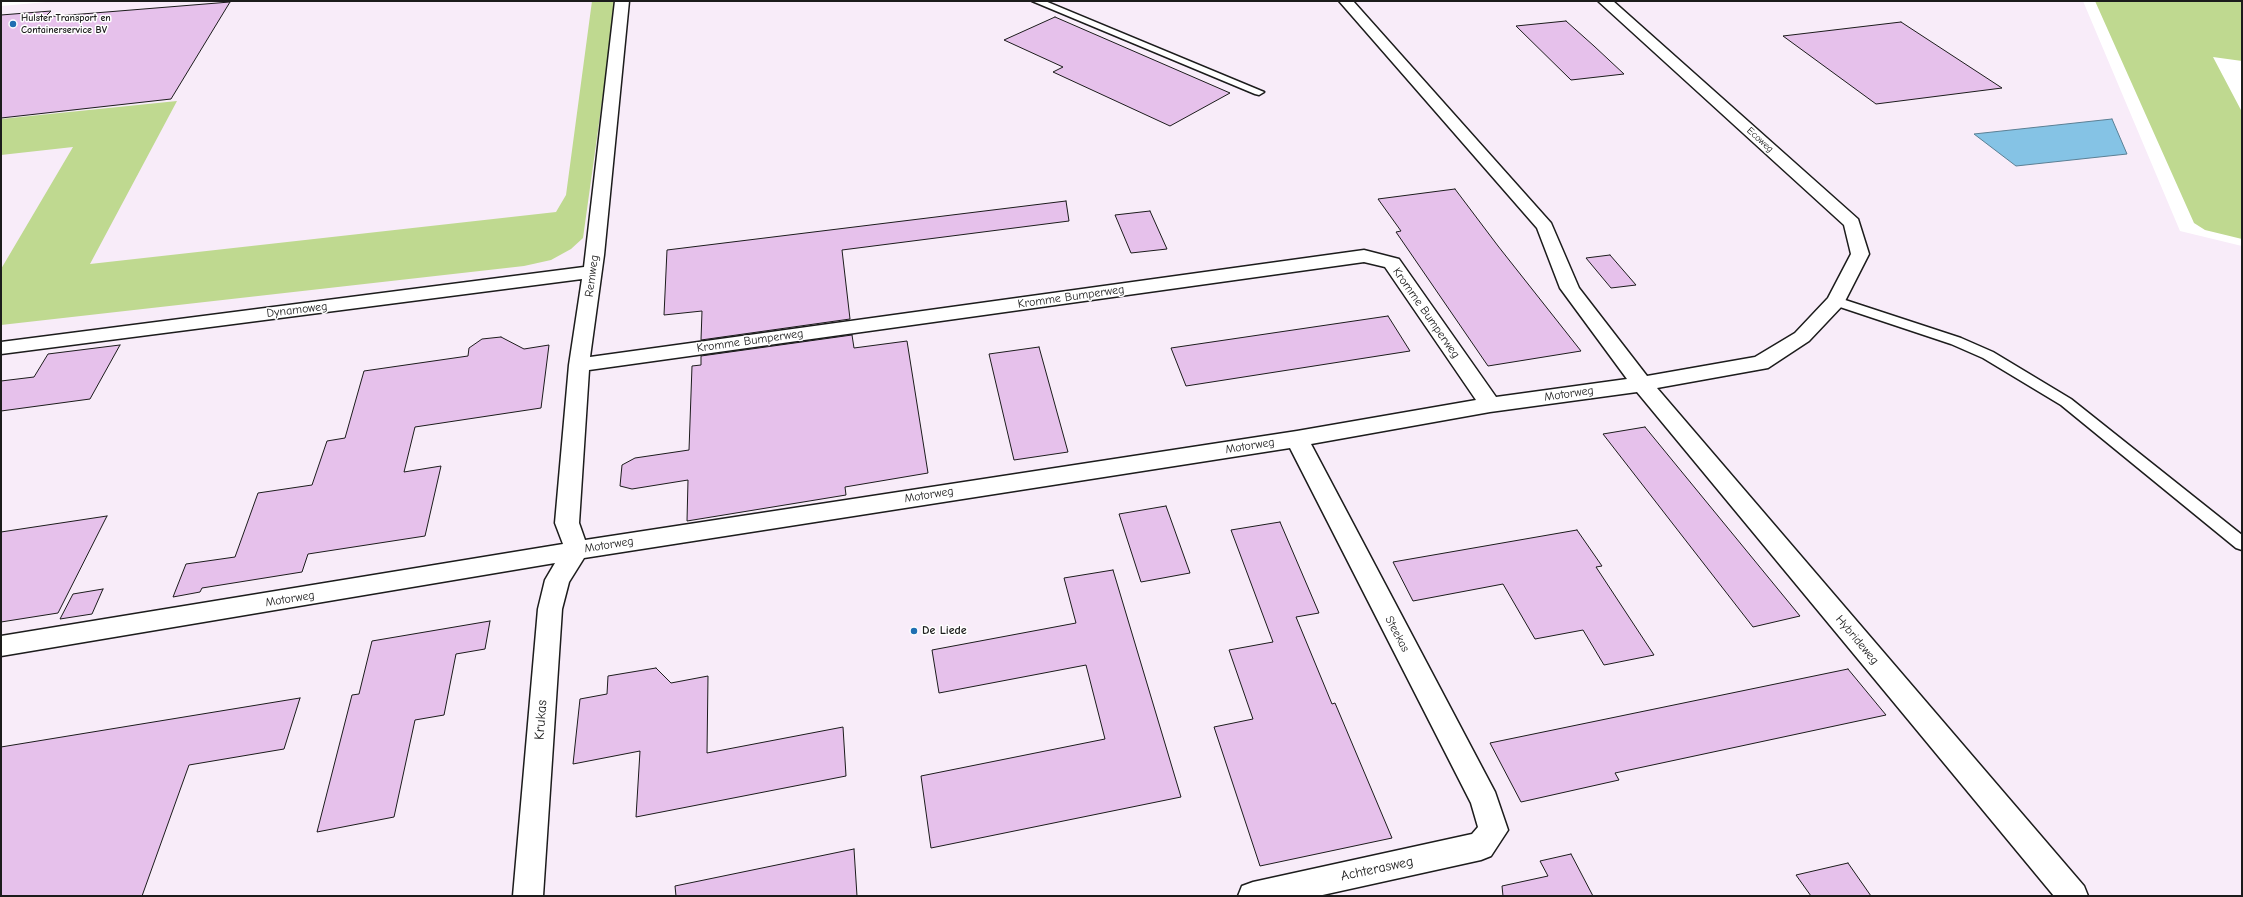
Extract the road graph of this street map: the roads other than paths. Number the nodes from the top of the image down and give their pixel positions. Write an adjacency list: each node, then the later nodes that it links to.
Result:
1 (622, 1): 6 (street, Remweg)
2 (1037, 1): 5 (lane)
3 (1346, 1): 10 (street, Hybrideweg)
4 (1604, 1): 7 (street, Ecoweg)
5 (1259, 92)
6 (595, 256): 8 (street, Dynamoweg); 9 (street, Remweg)
7 (1836, 300): 10 (street, Motorweg); 13 (lane)
8 (1, 348)
9 (579, 365): 11 (street, Kromme Bumperweg); 14 (street, Remweg)
10 (1642, 384): 11 (street, Motorweg); 19 (street, Hybrideweg)
11 (1490, 405): 12 (street, Motorweg)
12 (1296, 439): 14 (street, Motorweg); 16 (street, Steekas)
13 (2242, 544)
14 (577, 550): 15 (street, Motorweg); 17 (street, Krukas)
15 (1, 646)
16 (1493, 830): 18 (street, Achterasweg)
17 (528, 896)
18 (1253, 896)
19 (2073, 896)

